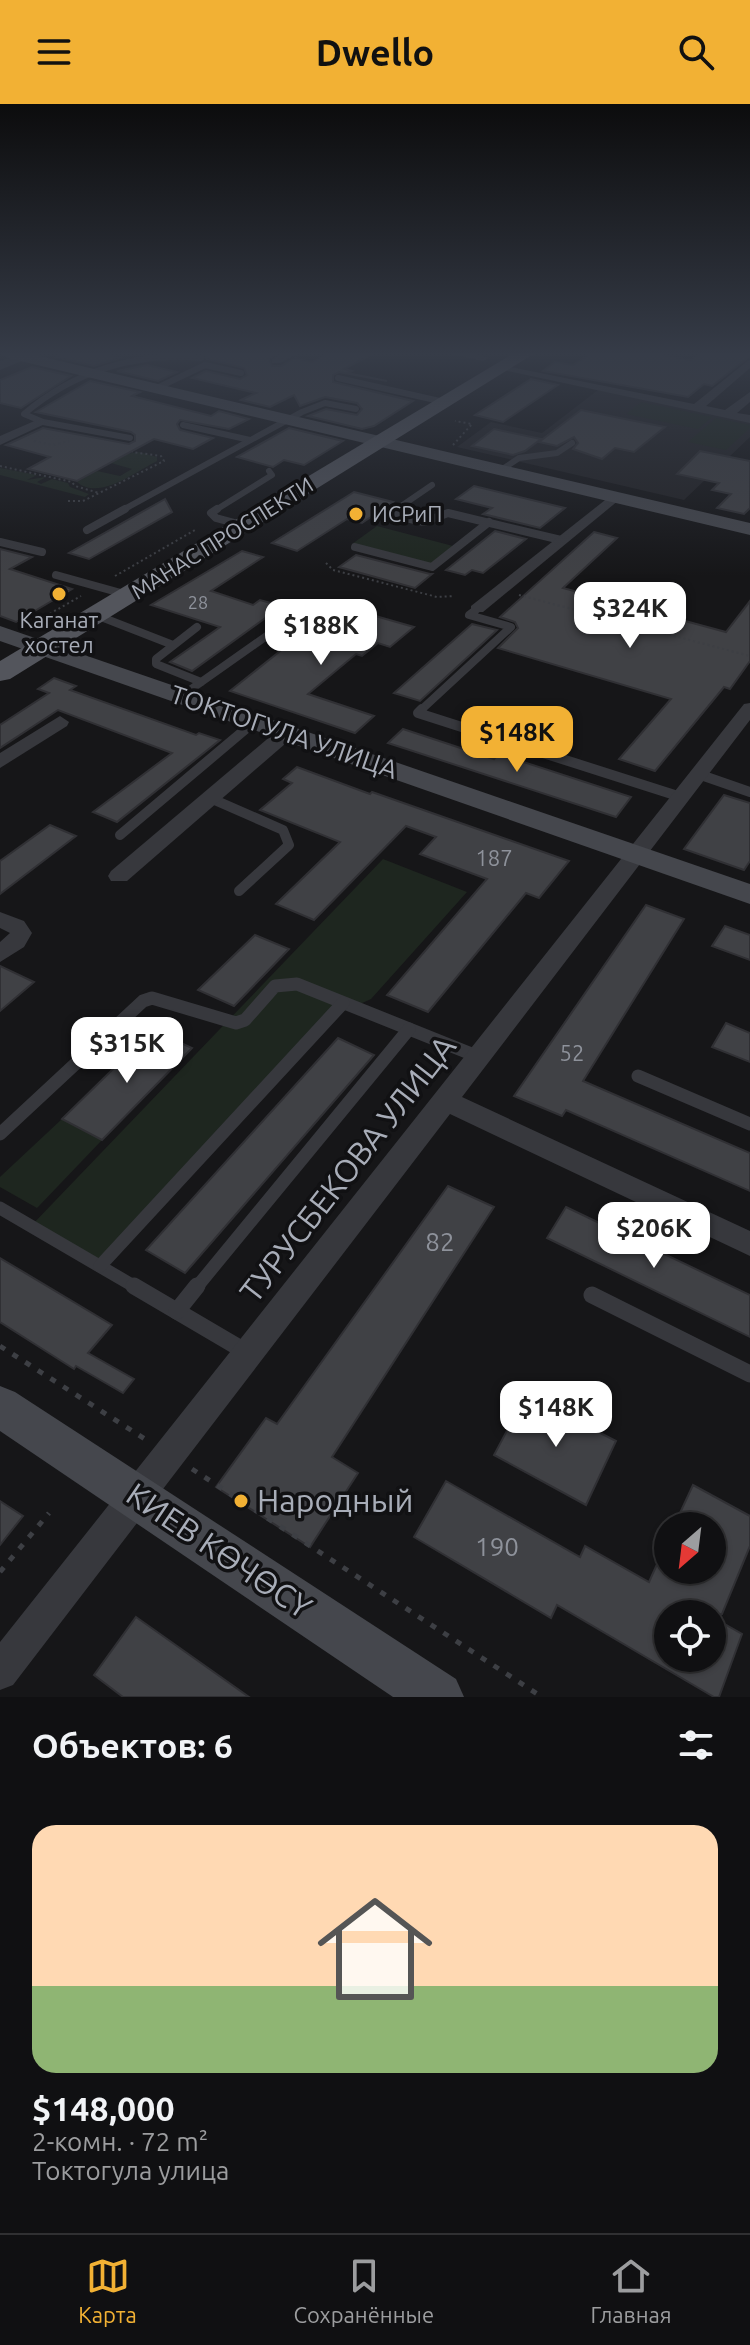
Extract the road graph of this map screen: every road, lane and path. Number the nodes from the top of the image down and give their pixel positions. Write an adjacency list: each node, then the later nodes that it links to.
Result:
1 (31, 427): 10 (street)
2 (72, 427): 8 (lane)
3 (193, 427): 9 (lane)
4 (274, 427): 9 (lane)
5 (323, 427): 11 (main road)
6 (402, 427): 11 (main road, МАНАС ПРОСПЕКТИ)
7 (469, 427): 13 (path)
8 (130, 438)
9 (250, 440): 26 (lane)
10 (0, 441)
11 (380, 441): 16 (main road); 24 (main road, МАНАС ПРОСПЕКТИ)
12 (572, 443): 16 (lane)
13 (451, 448)
14 (164, 461): 19 (path)
15 (0, 466): 19 (path)
16 (501, 470): 20 (main road)
17 (269, 471): 22 (lane)
18 (432, 485): 23 (lane)
19 (99, 493): 21 (path)
20 (614, 497): 25 (main road); 27 (street)
21 (68, 501)
22 (216, 518): 24 (lane); 33 (path)
23 (489, 522): 27 (lane); 29 (lane)
24 (242, 525): 35 (main road, МАНАС ПРОСПЕКТИ)
25 (750, 529)
26 (87, 530)
27 (561, 540): 34 (street)
28 (0, 542): 30 (lane)
29 (355, 547)
30 (42, 552)
31 (326, 563): 36 (path)
32 (56, 575): 33 (lane)
33 (99, 586): 35 (lane); 42 (path)
34 (500, 590): 37 (street); 44 (path)
35 (128, 595): 38 (main road, МАНАС ПРОСПЕКТИ)
36 (454, 596)
37 (477, 609): 54 (lane)
38 (96, 615): 42 (main road, МАНАС ПРОСПЕКТИ); 43 (lane)
39 (197, 627): 43 (lane)
40 (0, 633): 42 (main road, ТОКТОГУЛА УЛИЦА)
41 (268, 635): 46 (lane)
42 (33, 638): 45 (main road, МАНАС ПРОСПЕКТИ); 46 (main road, ТОКТОГУЛА УЛИЦА)
43 (173, 645): 46 (lane)
44 (750, 656)
45 (0, 673)
46 (191, 690): 49 (main road, ТОКТОГУЛА УЛИЦА)
47 (750, 708): 52 (street, ТУРУСБЕКОВА УЛИЦА)
48 (60, 722): 51 (street)
49 (254, 722): 50 (main road, ТОКТОГУЛА УЛИЦА); 56 (lane)
50 (286, 733): 55 (street); 57 (main road, ТОКТОГУЛА УЛИЦА)
51 (0, 762)
52 (698, 774): 53 (lane); 54 (street, ТУРУСБЕКОВА УЛИЦА)
53 (750, 792)
54 (681, 797): 57 (street, ТУРУСБЕКОВА УЛИЦА)
55 (210, 798): 58 (street); 59 (lane)
56 (120, 835)
57 (637, 854): 60 (main road, ТОКТОГУЛА УЛИЦА); 65 (street, ТУРУСБЕКОВА УЛИЦА)
58 (119, 876)
59 (239, 891)
60 (750, 894)
61 (0, 919): 62 (street)
62 (0, 954)
63 (343, 1003): 64 (lane); 69 (lane); 72 (lane)
64 (409, 1029): 65 (lane); 74 (lane)
65 (479, 1057): 67 (street, ТУРУСБЕКОВА УЛИЦА)
66 (638, 1076): 68 (lane)
67 (445, 1100): 71 (street); 76 (street, ТУРУСБЕКОВА УЛИЦА)
68 (750, 1124)
69 (0, 1134)
70 (0, 1208): 72 (lane)
71 (750, 1244)
72 (100, 1266): 74 (lane)
73 (592, 1295): 77 (lane)
74 (177, 1311): 76 (lane)
75 (0, 1346): 79 (path)
76 (248, 1353): 79 (street, ТУРУСБЕКОВА УЛИЦА)
77 (750, 1374)
78 (1, 1409): 80 (main road, КИЕВ КӨЧӨСҮ)
79 (169, 1455): 80 (street, ТУРУСБЕКОВА УЛИЦА); 85 (path)
80 (138, 1497): 83 (street, ТУРУСБЕКОВА УЛИЦА); 84 (main road, КИЕВ КӨЧӨСҮ)
81 (49, 1513): 82 (path)
82 (0, 1572)
83 (0, 1672)
84 (438, 1697)
85 (542, 1697)

